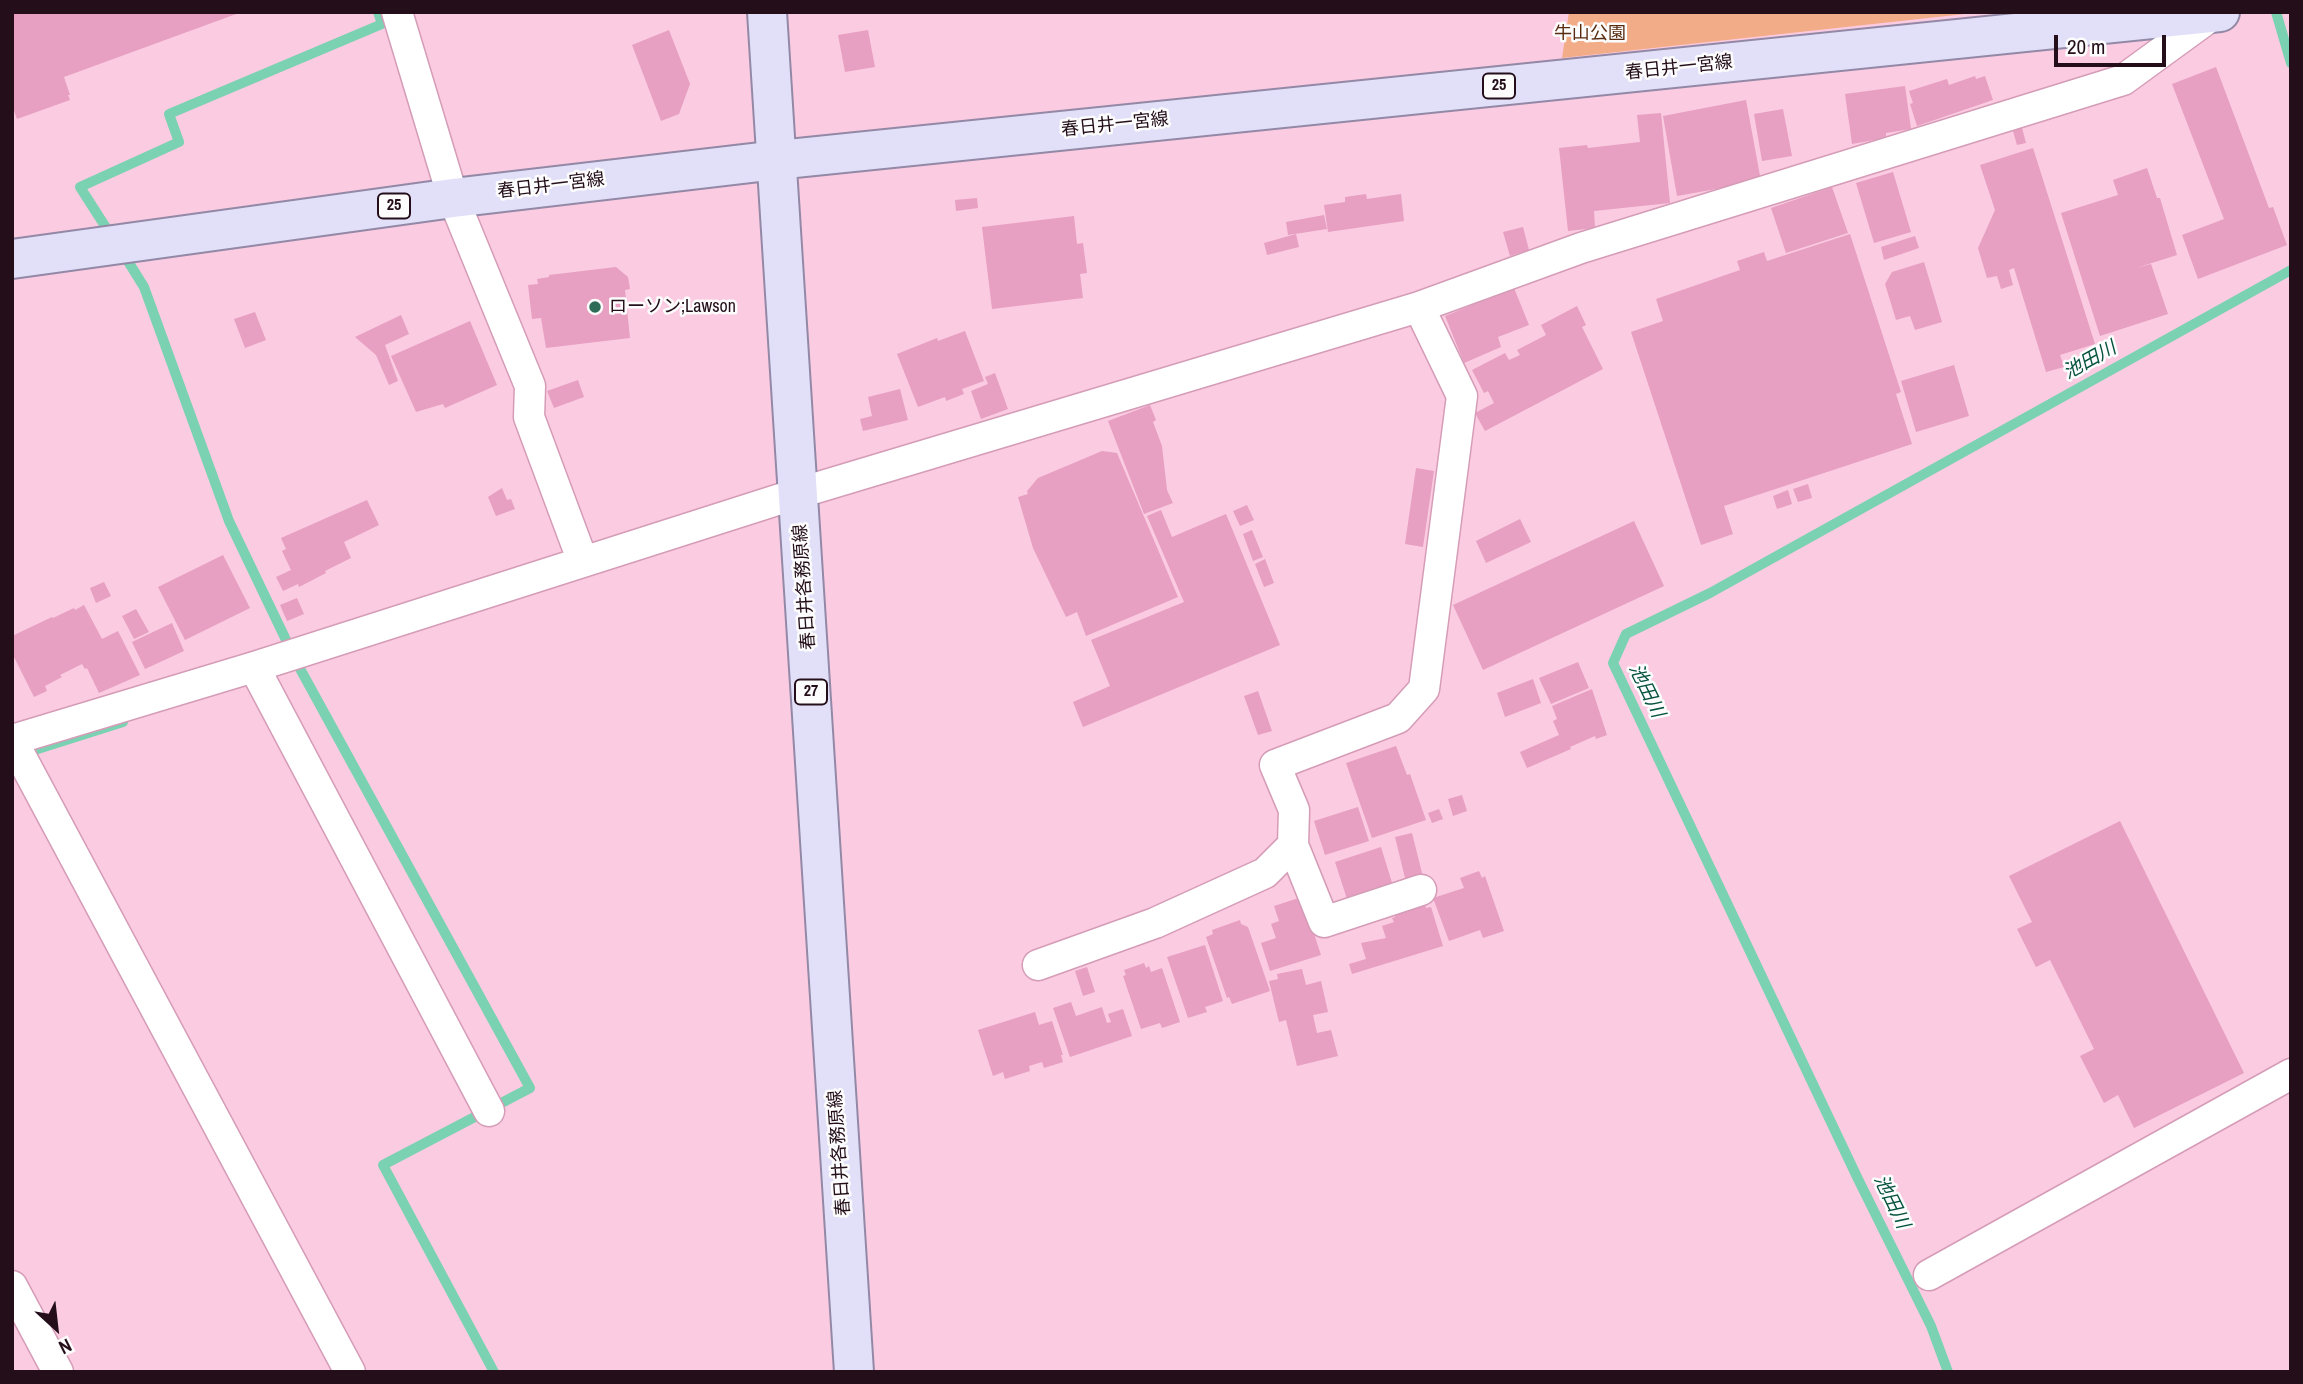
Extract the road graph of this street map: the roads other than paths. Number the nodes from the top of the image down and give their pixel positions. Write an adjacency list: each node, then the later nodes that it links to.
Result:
1 (397, 12): 5 (street)
2 (767, 12): 4 (main road, 春日井各務原線 / 27)
3 (2218, 13): 4 (main road, 春日井一宮線 / 25); 7 (street)
4 (777, 160): 5 (main road, 春日井一宮線 / 25); 8 (main road, 春日井各務原線 / 27)
5 (453, 198): 6 (main road, 春日井一宮線 / 25); 9 (street)
6 (12, 259)
7 (1419, 307): 8 (street); 12 (street)
8 (799, 493): 9 (street); 21 (main road, 春日井各務原線 / 27)
9 (583, 562): 10 (street)
10 (254, 667): 11 (street); 16 (street)
11 (16, 748): 20 (street)
12 (1293, 845): 13 (street); 14 (street)
13 (1422, 890)
14 (1038, 965)
15 (2291, 1074): 17 (street)
16 (489, 1111)
17 (1929, 1275)
18 (12, 1286): 19 (street)
19 (58, 1372)
20 (350, 1372)
21 (855, 1372)

